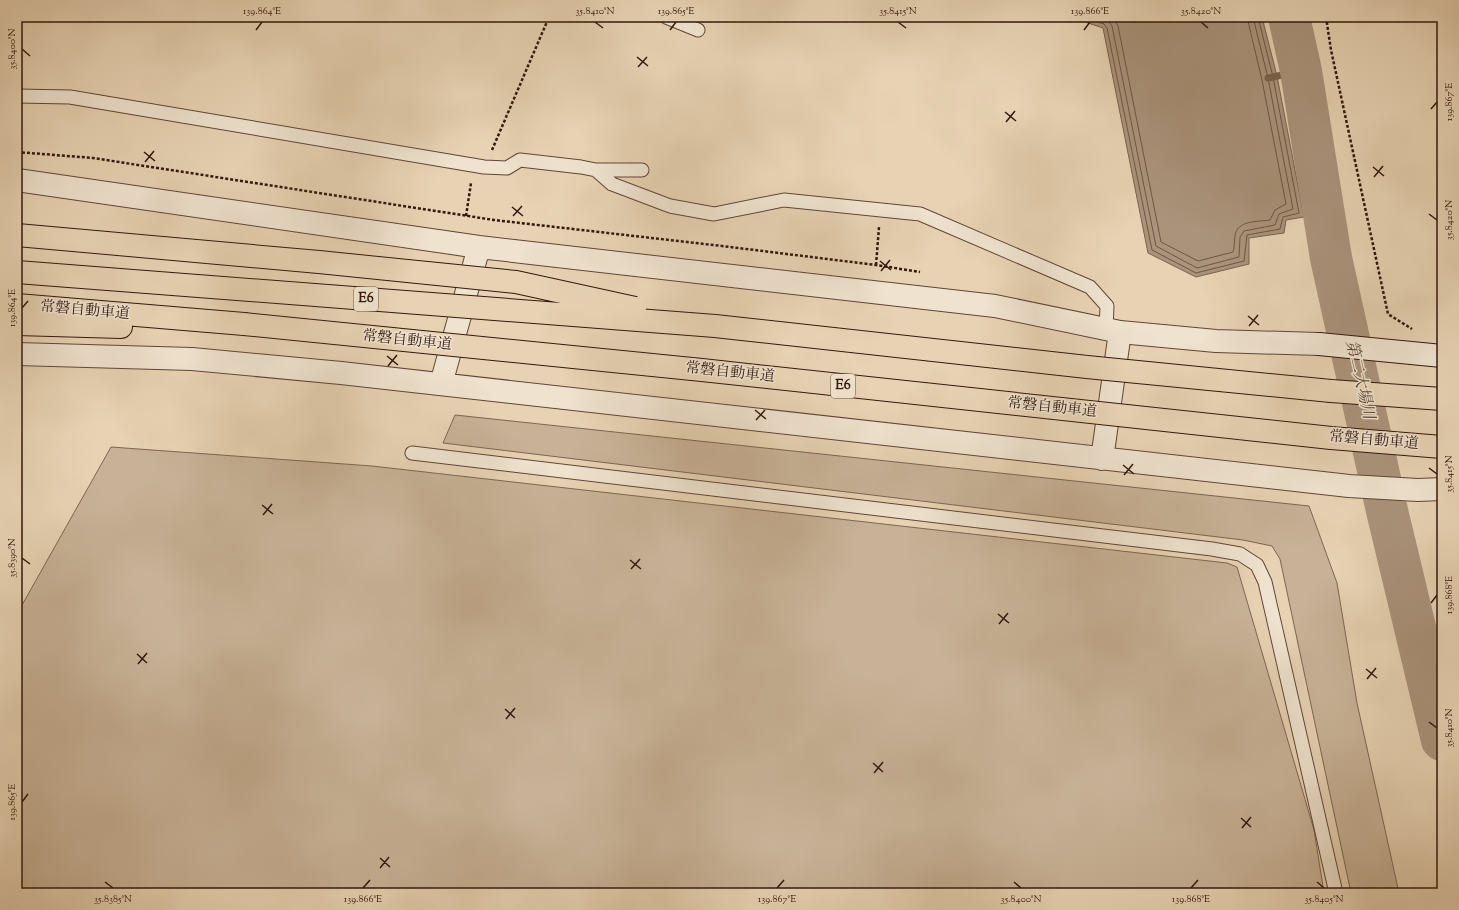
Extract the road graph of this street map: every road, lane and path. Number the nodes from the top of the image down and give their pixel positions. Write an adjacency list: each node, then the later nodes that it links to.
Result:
1 (549, 17): 7 (path)
2 (666, 17): 4 (lane)
3 (1326, 17): 19 (path)
4 (698, 30)
5 (17, 96): 7 (lane)
6 (17, 152): 11 (path)
7 (479, 166): 8 (lane); 11 (path)
8 (596, 170): 9 (lane); 23 (lane)
9 (642, 170)
10 (17, 180): 14 (street)
11 (466, 216): 15 (path)
12 (880, 220): 15 (path)
13 (17, 235): 22 (highway, bridge)
14 (479, 247): 23 (street); 26 (street)
15 (876, 265): 17 (path)
16 (17, 272): 22 (highway, E6, bridge)
17 (922, 273)
18 (17, 305): 21 (highway, 常磐自動車道 / E6)
19 (1388, 314)
20 (17, 324): 21 (highway)
21 (244, 324): 28 (highway, 常磐自動車道 / E6, bridge)
22 (715, 326): 27 (highway, E6, bridge)
23 (1113, 330): 25 (street); 30 (street)
24 (17, 354): 26 (street)
25 (1442, 356)
26 (441, 384): 30 (street)
27 (1442, 400)
28 (1442, 447)
29 (412, 453): 32 (lane)
30 (1102, 460): 31 (street)
31 (1442, 489)
32 (1336, 893)

